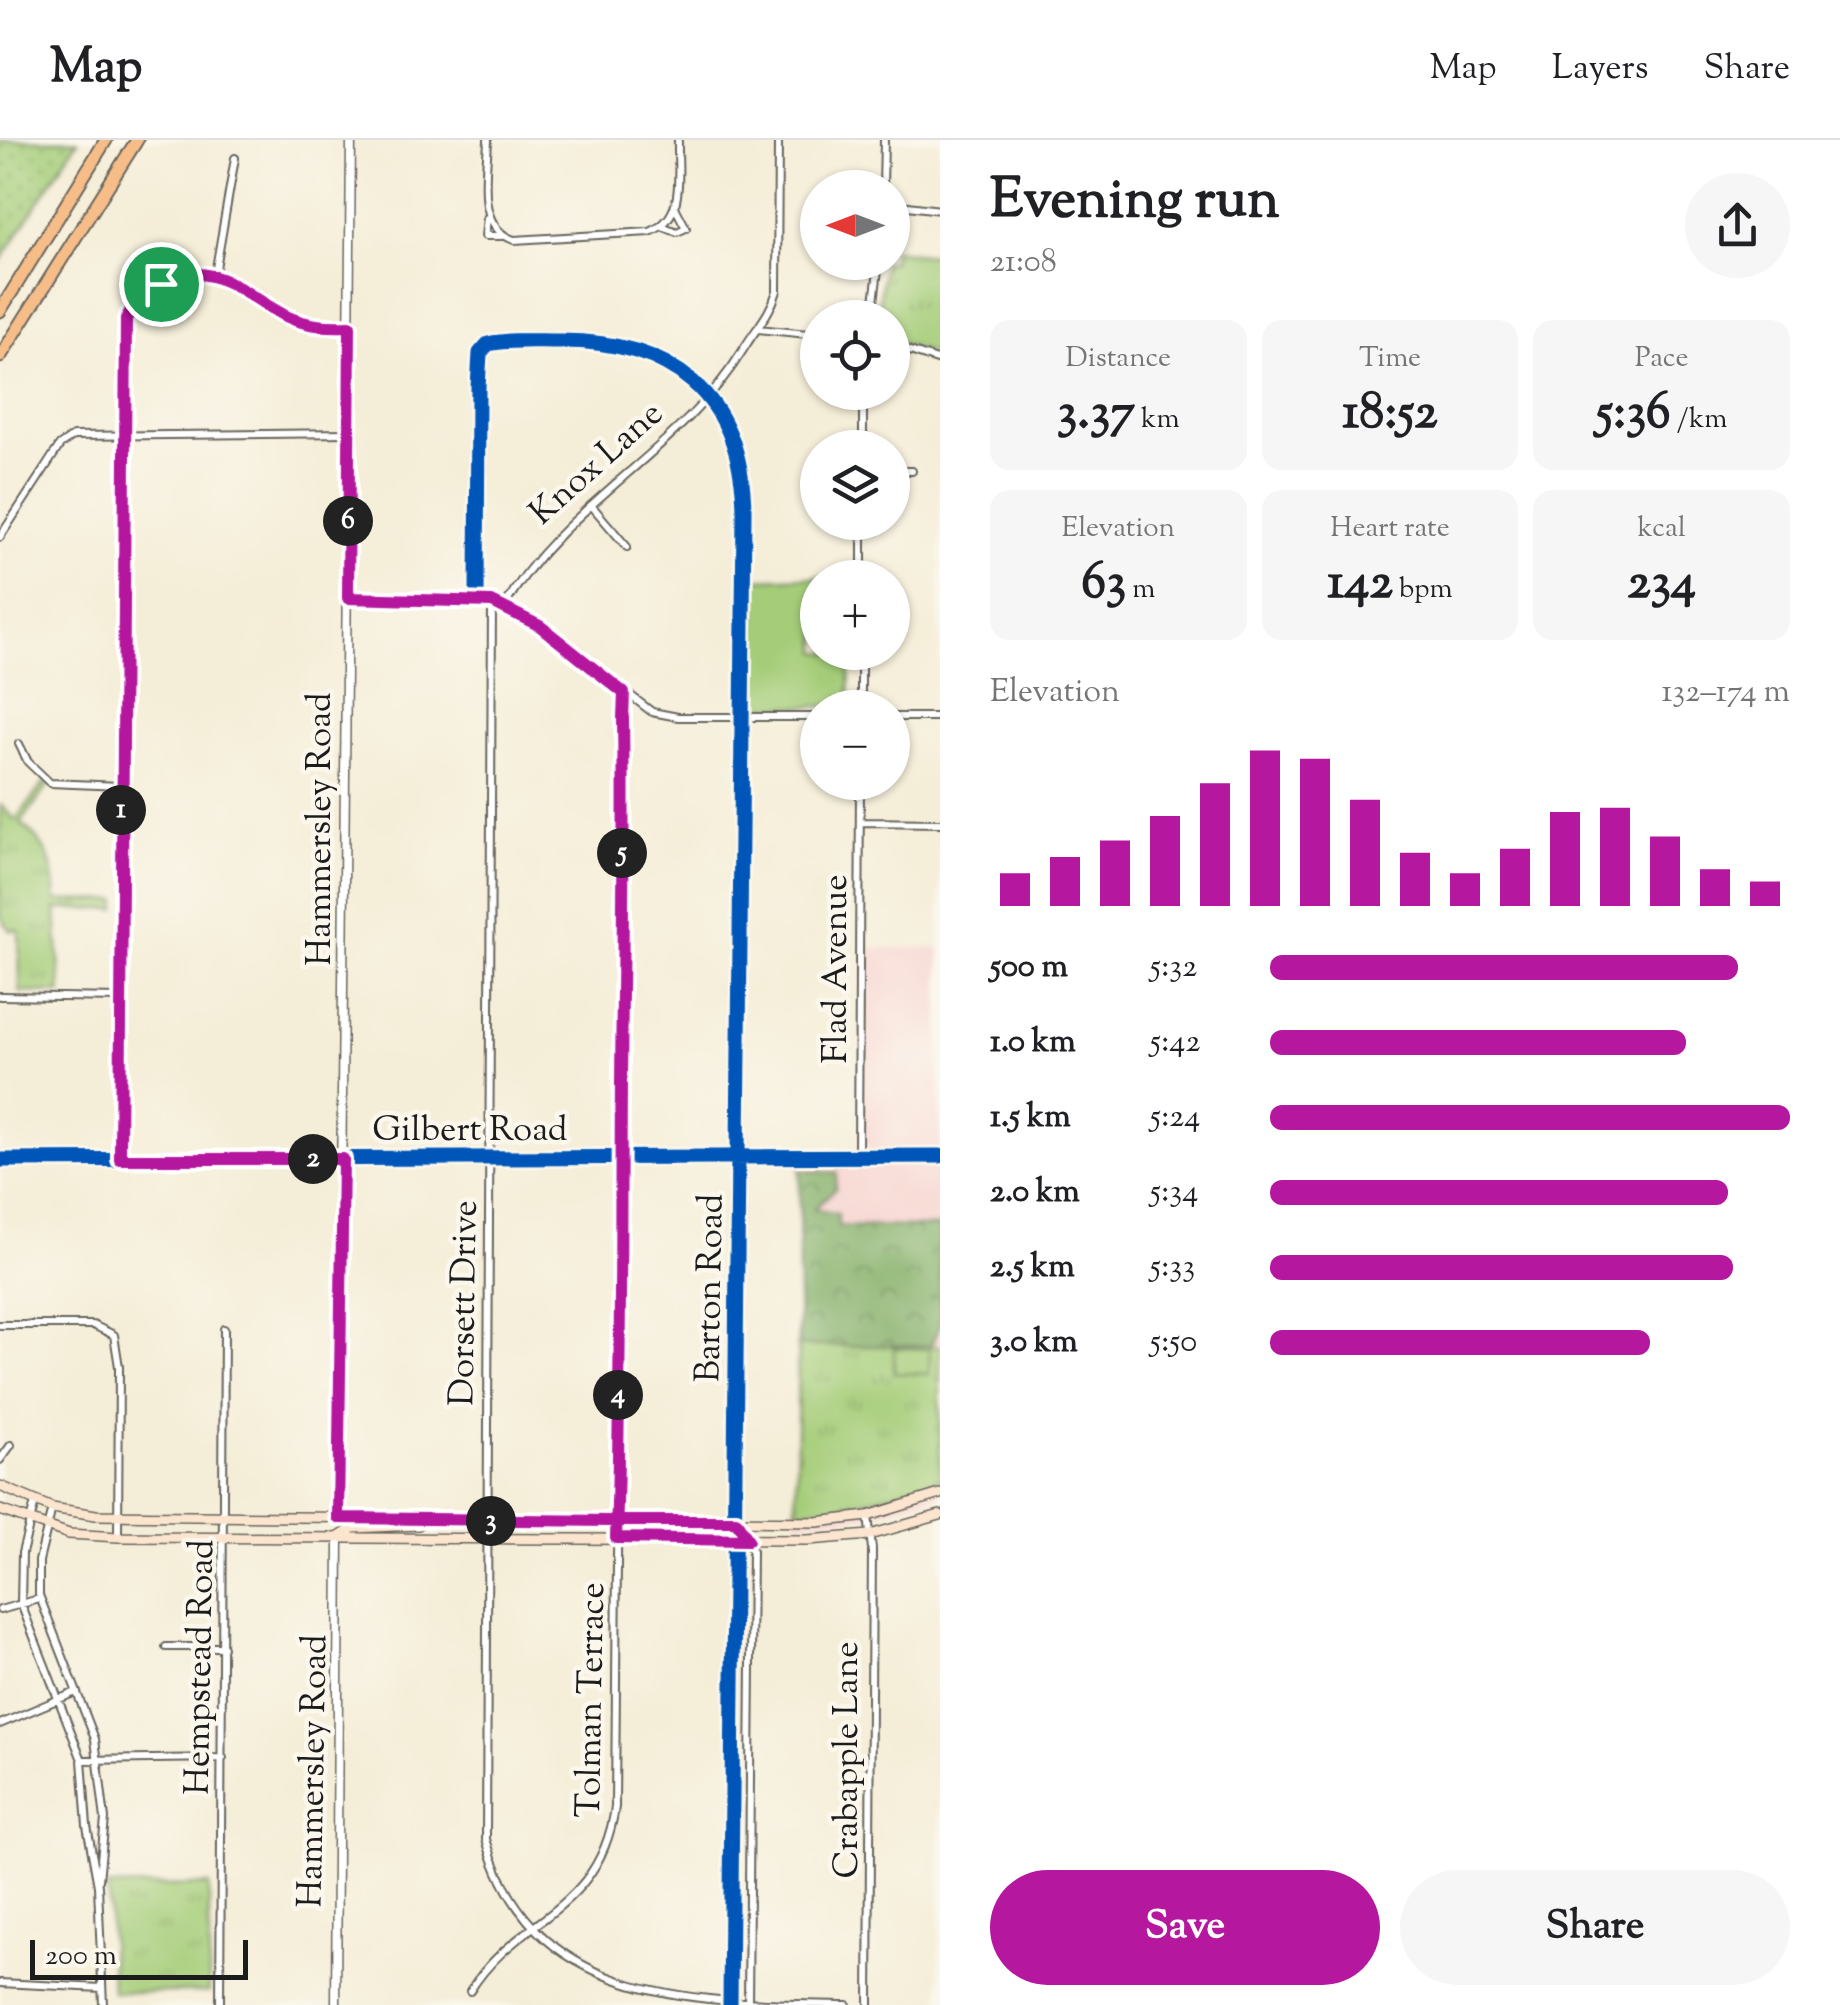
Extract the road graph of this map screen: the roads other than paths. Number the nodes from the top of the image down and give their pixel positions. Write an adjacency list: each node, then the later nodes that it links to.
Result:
1 (106, 140): 15 (highway)
2 (138, 140): 20 (highway)
3 (351, 140): 16 (street, Hammersley Road)
4 (488, 140): 13 (street)
5 (678, 140): 11 (street)
6 (778, 140): 17 (street, Knox Lane)
7 (884, 140): 9 (street)
8 (235, 158): 14 (street)
9 (884, 170)
10 (910, 206): 12 (street)
11 (676, 209): 13 (street); 13 (street)
12 (940, 210)
13 (662, 227)
14 (215, 275): 16 (street); 24 (street)
15 (0, 311)
16 (350, 326): 23 (street, Hammersley Road)
17 (758, 329): 18 (street); 22 (street, Knox Lane)
18 (800, 333)
19 (910, 351): 21 (street)
20 (0, 357)
21 (940, 361)
22 (708, 401): 25 (street, Knox Lane); 29 (street, Barton Road); 36 (street, Barton Road)
23 (349, 433): 24 (street); 28 (street, Hammersley Road)
24 (124, 434): 26 (street); 38 (street)
25 (590, 505): 27 (street); 31 (street, Knox Lane)
26 (0, 536)
27 (628, 547)
28 (348, 598): 29 (street); 50 (street, Hammersley Road)
29 (477, 599): 30 (street)
30 (492, 602): 31 (street); 47 (street, Dorsett Drive)
31 (504, 608): 32 (street)
32 (624, 693): 36 (street); 48 (street, Tolman Terrace)
33 (940, 716): 35 (street)
34 (800, 717): 36 (street)
35 (910, 717)
36 (743, 718): 45 (street, Barton Road)
37 (19, 744): 38 (street)
38 (121, 786): 43 (street)
39 (860, 800): 40 (street, Flad Avenue)
40 (860, 822): 41 (street); 46 (street, Flad Avenue)
41 (940, 823)
42 (0, 996): 43 (street)
43 (120, 998): 49 (street)
44 (940, 1156): 46 (street, Gilbert Road)
45 (740, 1157): 46 (street, Gilbert Road); 48 (street, Gilbert Road); 69 (street, Barton Road)
46 (858, 1157)
47 (488, 1158): 48 (street, Gilbert Road); 50 (street, Gilbert Road); 67 (street, Dorsett Drive)
48 (620, 1158): 68 (street, Tolman Terrace)
49 (120, 1159): 50 (street, Gilbert Road); 51 (street, Gilbert Road)
50 (343, 1159): 65 (street, Hammersley Road)
51 (0, 1160)
52 (0, 1325): 64 (street)
53 (224, 1329): 61 (street, Hempstead Road)
54 (11, 1445): 55 (street)
55 (0, 1460)
56 (0, 1486): 58 (main road)
57 (940, 1494): 63 (main road)
58 (35, 1502): 59 (main road); 70 (street)
59 (52, 1508): 64 (main road); 71 (street)
60 (0, 1510): 70 (main road)
61 (224, 1515): 64 (main road); 65 (main road); 75 (street, Hempstead Road)
62 (940, 1515): 72 (main road)
63 (868, 1516): 69 (main road); 72 (street, Crabapple Lane)
64 (118, 1517): 73 (street)
65 (338, 1518): 66 (main road)
66 (442, 1520): 67 (main road); 74 (main road)
67 (485, 1521): 68 (main road); 76 (street, Dorsett Drive)
68 (617, 1521): 69 (main road); 77 (street, Tolman Terrace)
69 (736, 1521): 78 (street, Barton Road); 79 (street)
70 (30, 1522): 71 (main road); 81 (street)
71 (47, 1528): 73 (main road); 80 (street)
72 (870, 1535): 79 (main road); 102 (street, Crabapple Lane)
73 (118, 1537): 75 (main road)
74 (338, 1537): 75 (main road); 76 (main road); 100 (street, Hammersley Road)
75 (225, 1538): 84 (street, Hempstead Road)
76 (484, 1538): 77 (main road); 92 (street, Dorsett Drive)
77 (616, 1538): 78 (main road); 92 (street, Tolman Terrace)
78 (735, 1540): 79 (main road); 96 (street, Barton Road)
79 (748, 1540): 97 (street)
80 (39, 1599): 81 (street); 85 (street)
81 (22, 1604): 82 (street); 86 (street)
82 (0, 1610)
83 (166, 1647): 84 (street)
84 (224, 1647): 89 (street, Hempstead Road)
85 (76, 1692): 86 (street); 88 (street)
86 (60, 1698): 87 (street); 90 (street)
87 (0, 1724)
88 (99, 1758): 89 (street); 90 (street); 91 (street)
89 (222, 1758): 99 (street, Hempstead Road)
90 (82, 1760): 91 (street)
91 (98, 1886): 94 (street)
92 (531, 1932): 95 (street, Tolman Terrace); 96 (street, Dorsett Drive)
93 (0, 1984): 94 (street)
94 (102, 1988): 98 (street)
95 (470, 1991)
96 (730, 2003): 97 (street, Dorsett Drive)
97 (748, 2003): 101 (street, Dorsett Drive)
98 (102, 2005)
99 (220, 2005)
100 (336, 2005)
101 (846, 2005)
102 (868, 2005)

